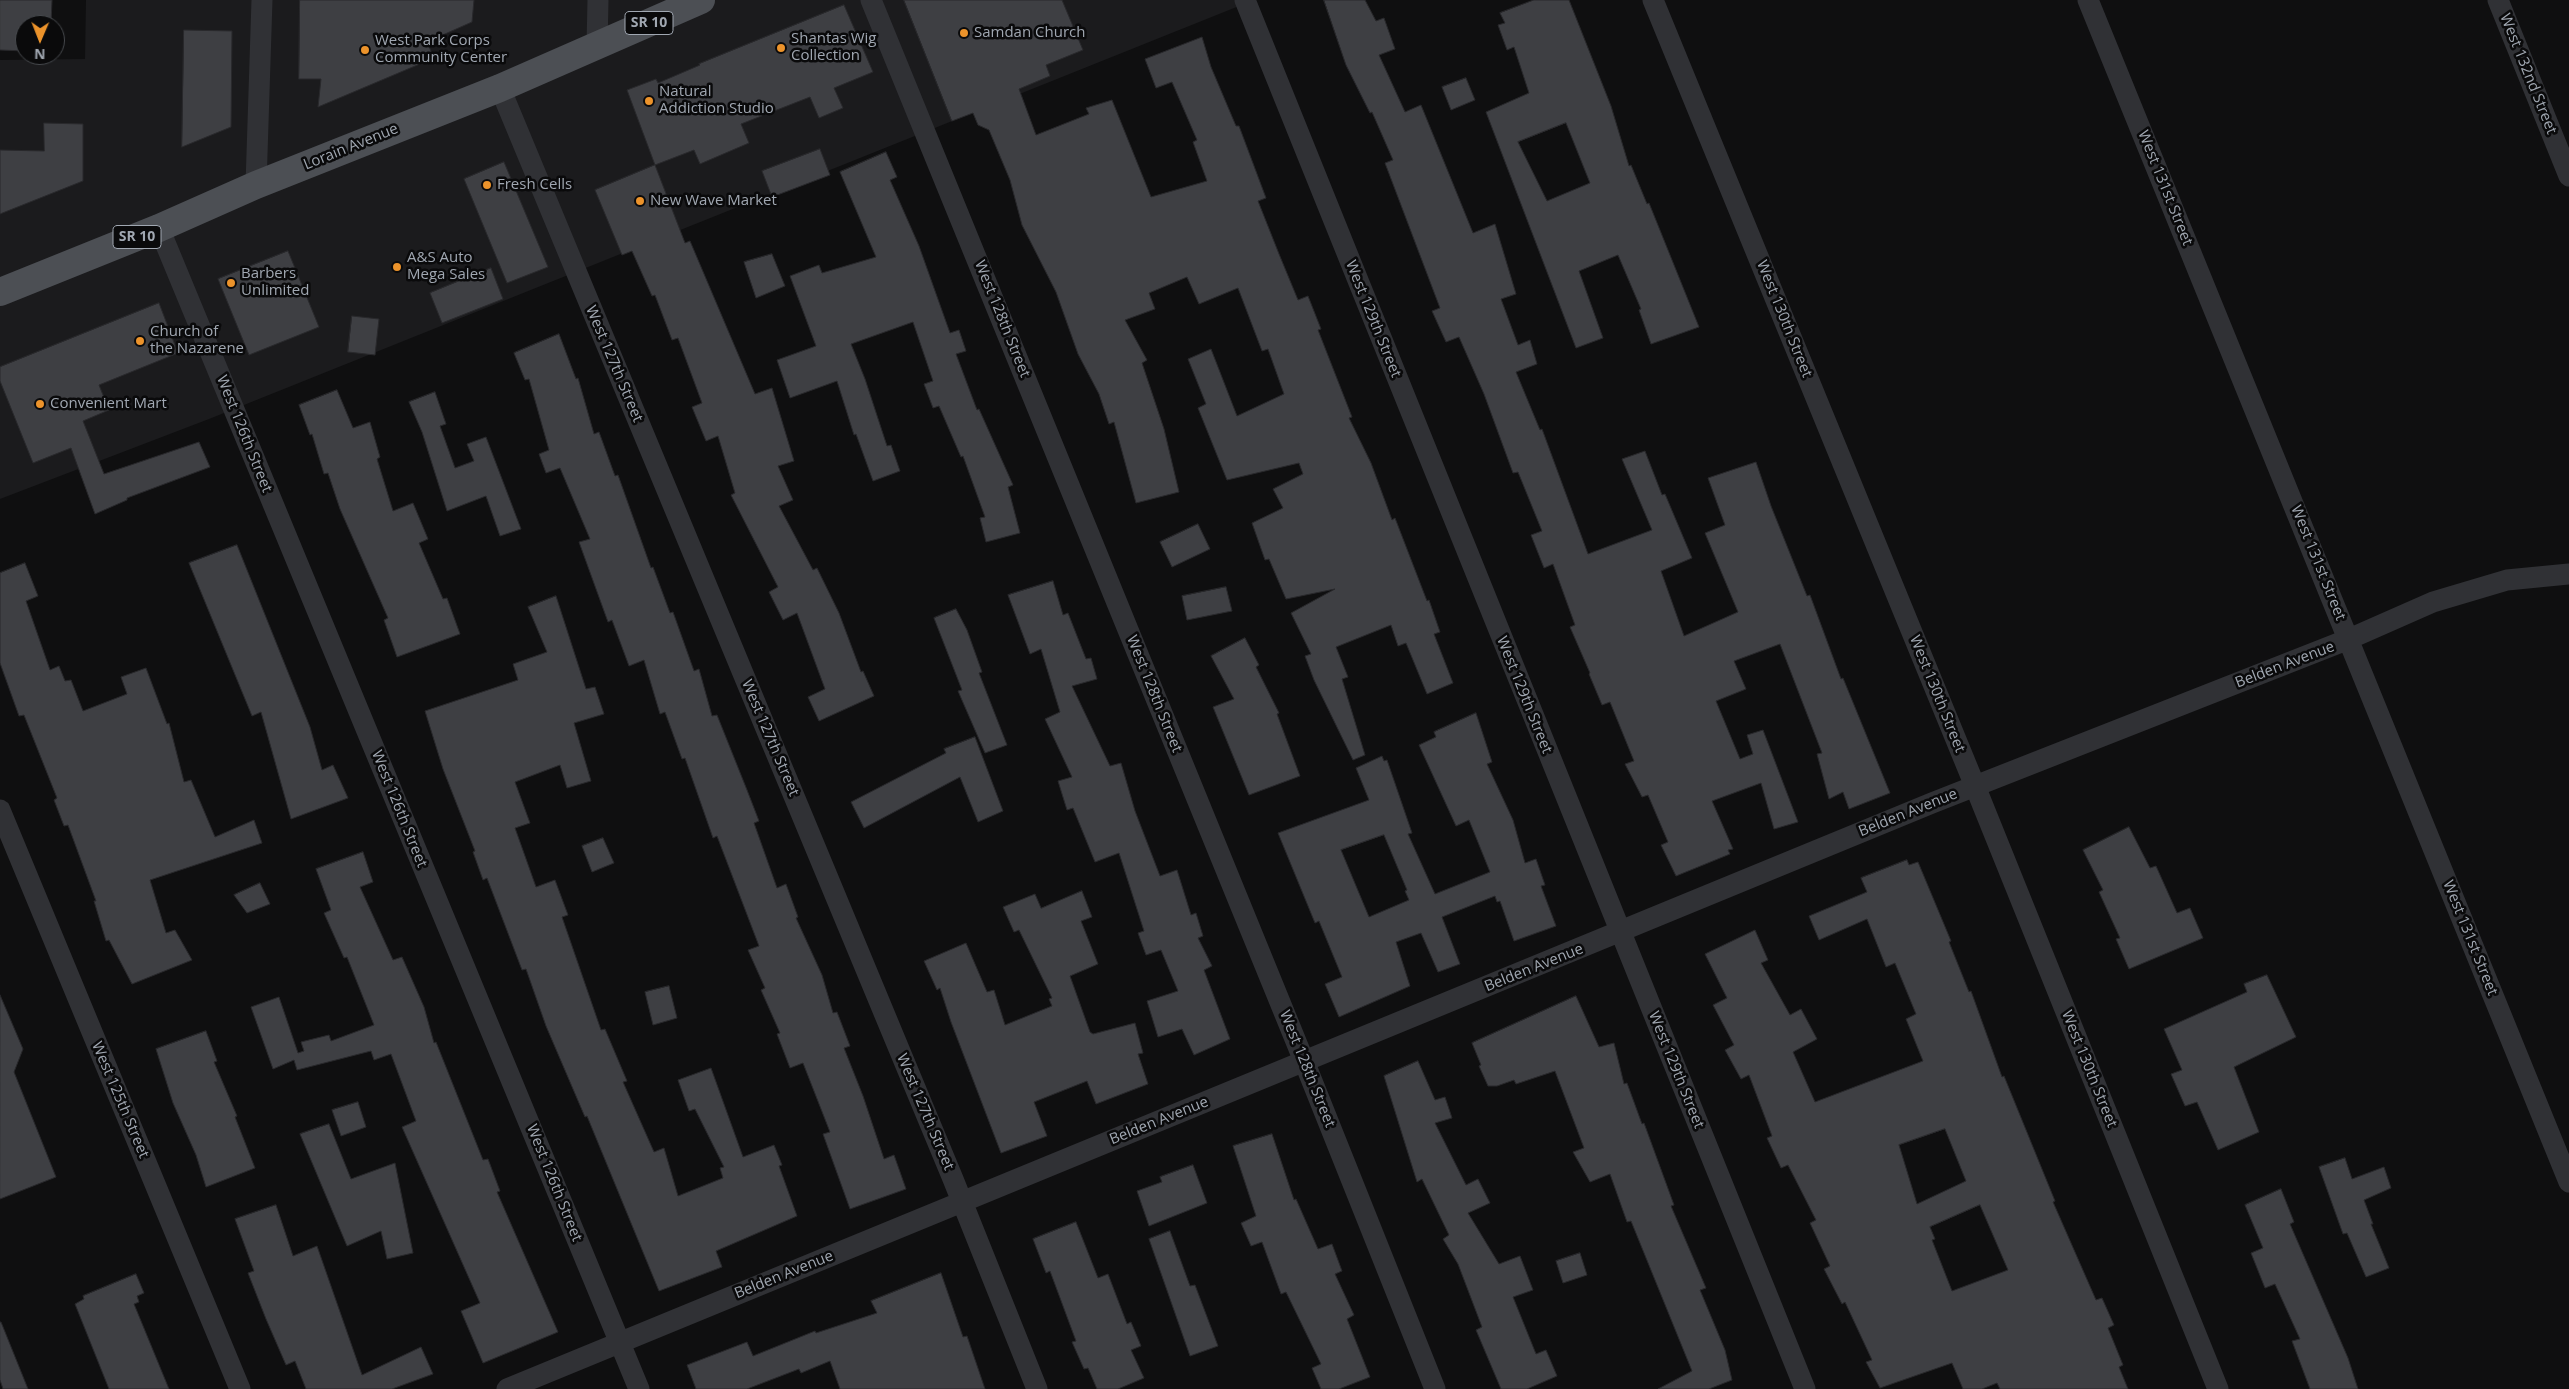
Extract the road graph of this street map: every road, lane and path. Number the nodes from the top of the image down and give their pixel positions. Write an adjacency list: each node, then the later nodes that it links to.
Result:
1 (262, 0): 12 (street)
2 (598, 0): 9 (street)
3 (701, 0): 9 (main road, Lorain Avenue / SR 10)
4 (871, 0): 20 (street, West 128th Street)
5 (1245, 0): 19 (street, West 129th Street)
6 (1654, 0): 17 (street, West 130th Street)
7 (2088, 0): 16 (street, West 131st Street)
8 (2498, 0): 11 (street, West 132nd Street)
9 (597, 46): 10 (main road, Lorain Avenue / SR 10)
10 (500, 88): 12 (main road, Lorain Avenue / SR 10); 22 (street, West 127th Street)
11 (2569, 176)
12 (256, 185): 13 (main road, Lorain Avenue / SR 10)
13 (159, 228): 14 (main road, Lorain Avenue / SR 10); 23 (street, West 126th Street)
14 (0, 292)
15 (2569, 574): 16 (street, Belden Avenue)
16 (2349, 639): 17 (street, Belden Avenue); 21 (street, West 131st Street)
17 (1975, 786): 19 (street, Belden Avenue); 30 (street, West 130th Street)
18 (0, 810): 24 (street, West 125th Street)
19 (1620, 932): 20 (street, Belden Avenue); 29 (street, West 129th Street)
20 (1304, 1061): 22 (street, Belden Avenue); 28 (street, West 128th Street)
21 (2569, 1182)
22 (962, 1202): 23 (street, Belden Avenue); 27 (street, West 127th Street)
23 (620, 1343): 25 (street, Belden Avenue); 26 (street, West 126th Street)
24 (240, 1389)
25 (506, 1389)
26 (638, 1389)
27 (1037, 1389)
28 (1435, 1389)
29 (1805, 1389)
30 (2218, 1389)

